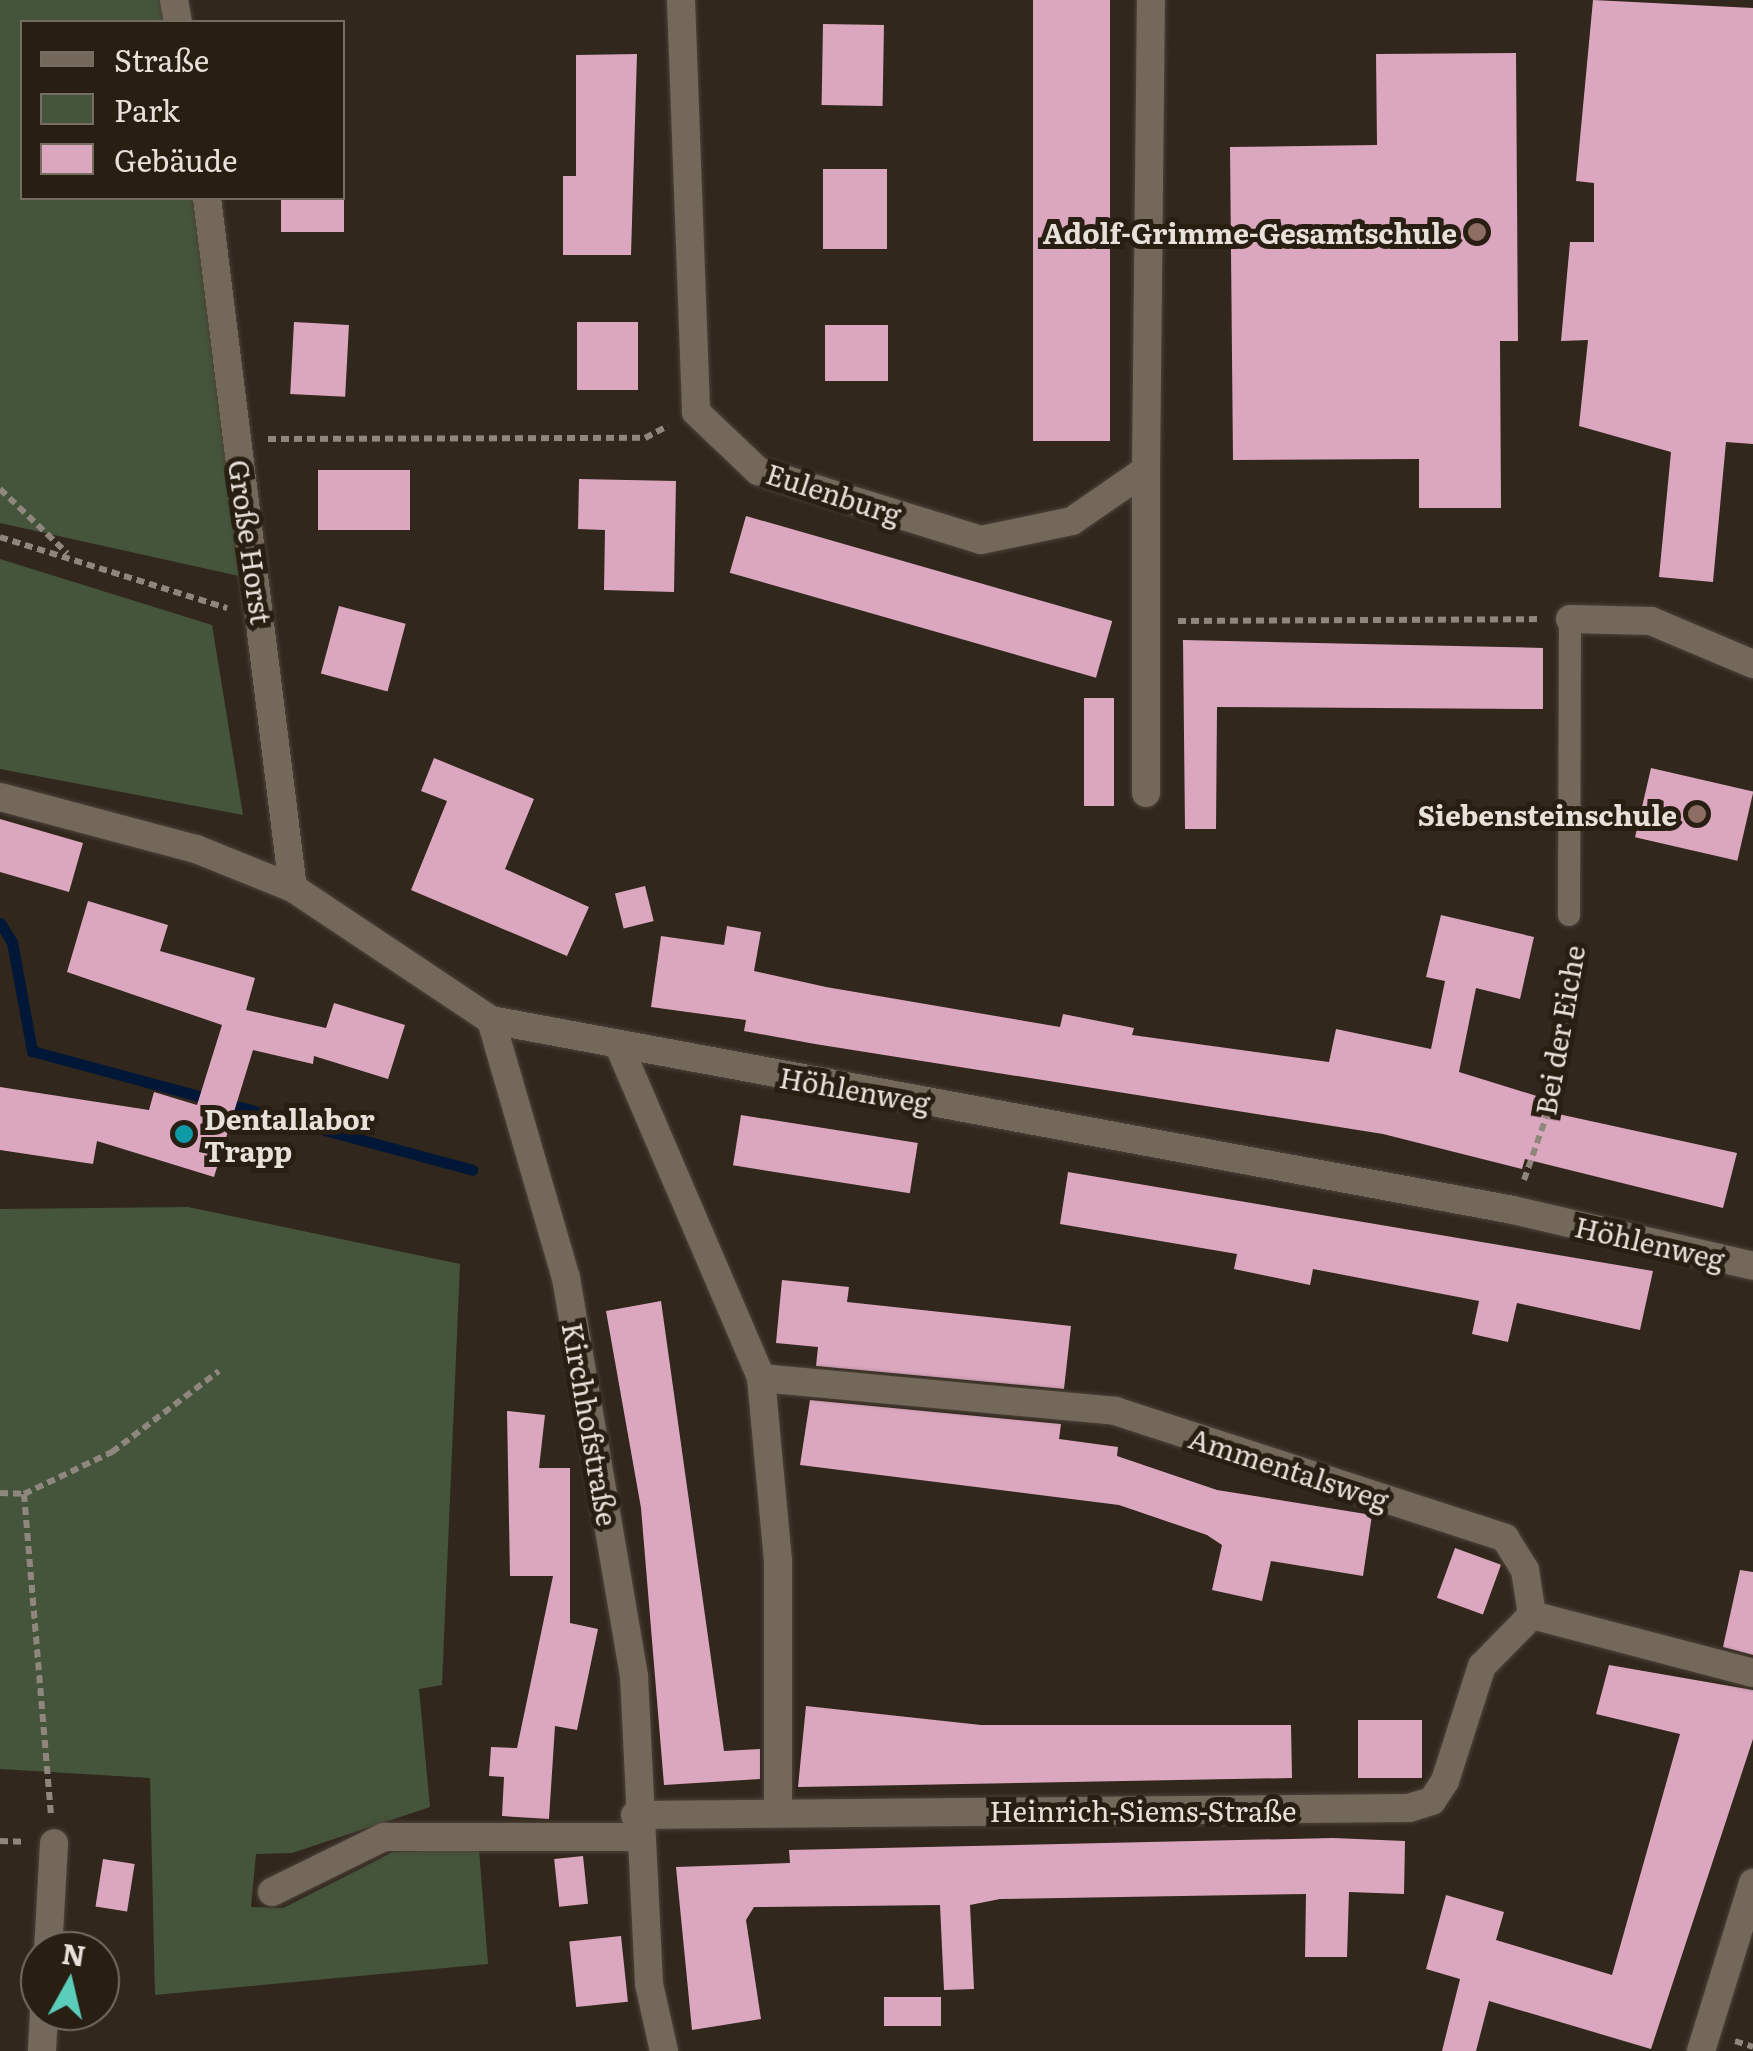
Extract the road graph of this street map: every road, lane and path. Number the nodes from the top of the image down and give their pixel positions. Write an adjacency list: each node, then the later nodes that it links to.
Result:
1 (681, 0): 4 (street)
2 (1151, 0): 6 (street)
3 (206, 200): 5 (street, Große Horst)
4 (696, 412): 5 (path); 6 (street, Eulenburg)
5 (237, 440): 11 (street, Große Horst)
6 (1146, 470): 12 (street)
7 (0, 488): 9 (path)
8 (0, 538): 9 (path)
9 (68, 554): 11 (path)
10 (1570, 619): 12 (path); 13 (street); 17 (lane, Bei der Eiche)
11 (262, 620): 16 (street, Große Horst)
12 (1146, 621): 14 (street)
13 (1753, 664)
14 (1146, 793)
15 (0, 797): 16 (street, Höhlenweg)
16 (293, 888): 18 (street, Höhlenweg)
17 (1569, 916): 20 (path, Bei der Eiche)
18 (491, 1020): 19 (street, Höhlenweg); 29 (street, Kirchhofstraße)
19 (619, 1046): 20 (street, Höhlenweg); 23 (street)
20 (1513, 1210): 21 (street, Höhlenweg)
21 (1753, 1266)
22 (219, 1372): 25 (path)
23 (761, 1378): 26 (street, Ammentalsweg); 28 (street)
24 (0, 1493): 25 (path)
25 (24, 1494): 30 (path)
26 (1532, 1615): 27 (street); 28 (street, Heinrich-Siems-Straße)
27 (1753, 1673)
28 (778, 1812): 29 (street, Heinrich-Siems-Straße)
29 (636, 1826): 32 (street); 34 (street, Kirchhofstraße)
30 (54, 1842): 33 (street)
31 (1753, 1883): 35 (street)
32 (272, 1892)
33 (49, 1931)
34 (664, 2051)
35 (1701, 2051)

